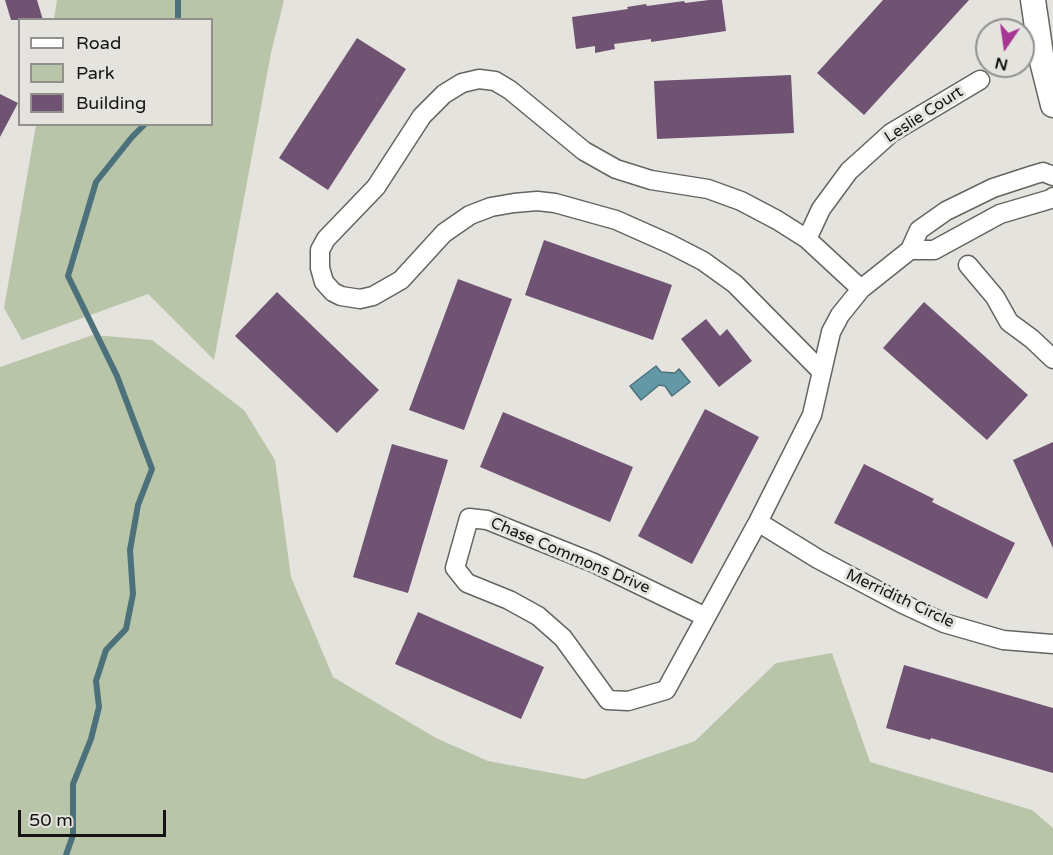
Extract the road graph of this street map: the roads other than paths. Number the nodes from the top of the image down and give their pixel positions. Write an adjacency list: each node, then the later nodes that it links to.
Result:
1 (1033, 0): 3 (street)
2 (980, 80): 6 (street, Leslie Court)
3 (1053, 105)
4 (1053, 176): 7 (street, Chase Commons Drive)
5 (1053, 197): 7 (street)
6 (807, 239): 9 (street); 11 (street)
7 (910, 250): 9 (street, Chase Commons Drive)
8 (968, 265): 10 (street)
9 (861, 289): 11 (street, Chase Commons Drive)
10 (1053, 359)
11 (821, 371): 12 (street, Chase Commons Drive)
12 (758, 522): 13 (street, Chase Commons Drive); 14 (street, Merridith Circle)
13 (706, 617): 13 (street, Chase Commons Drive)
14 (1053, 644)

